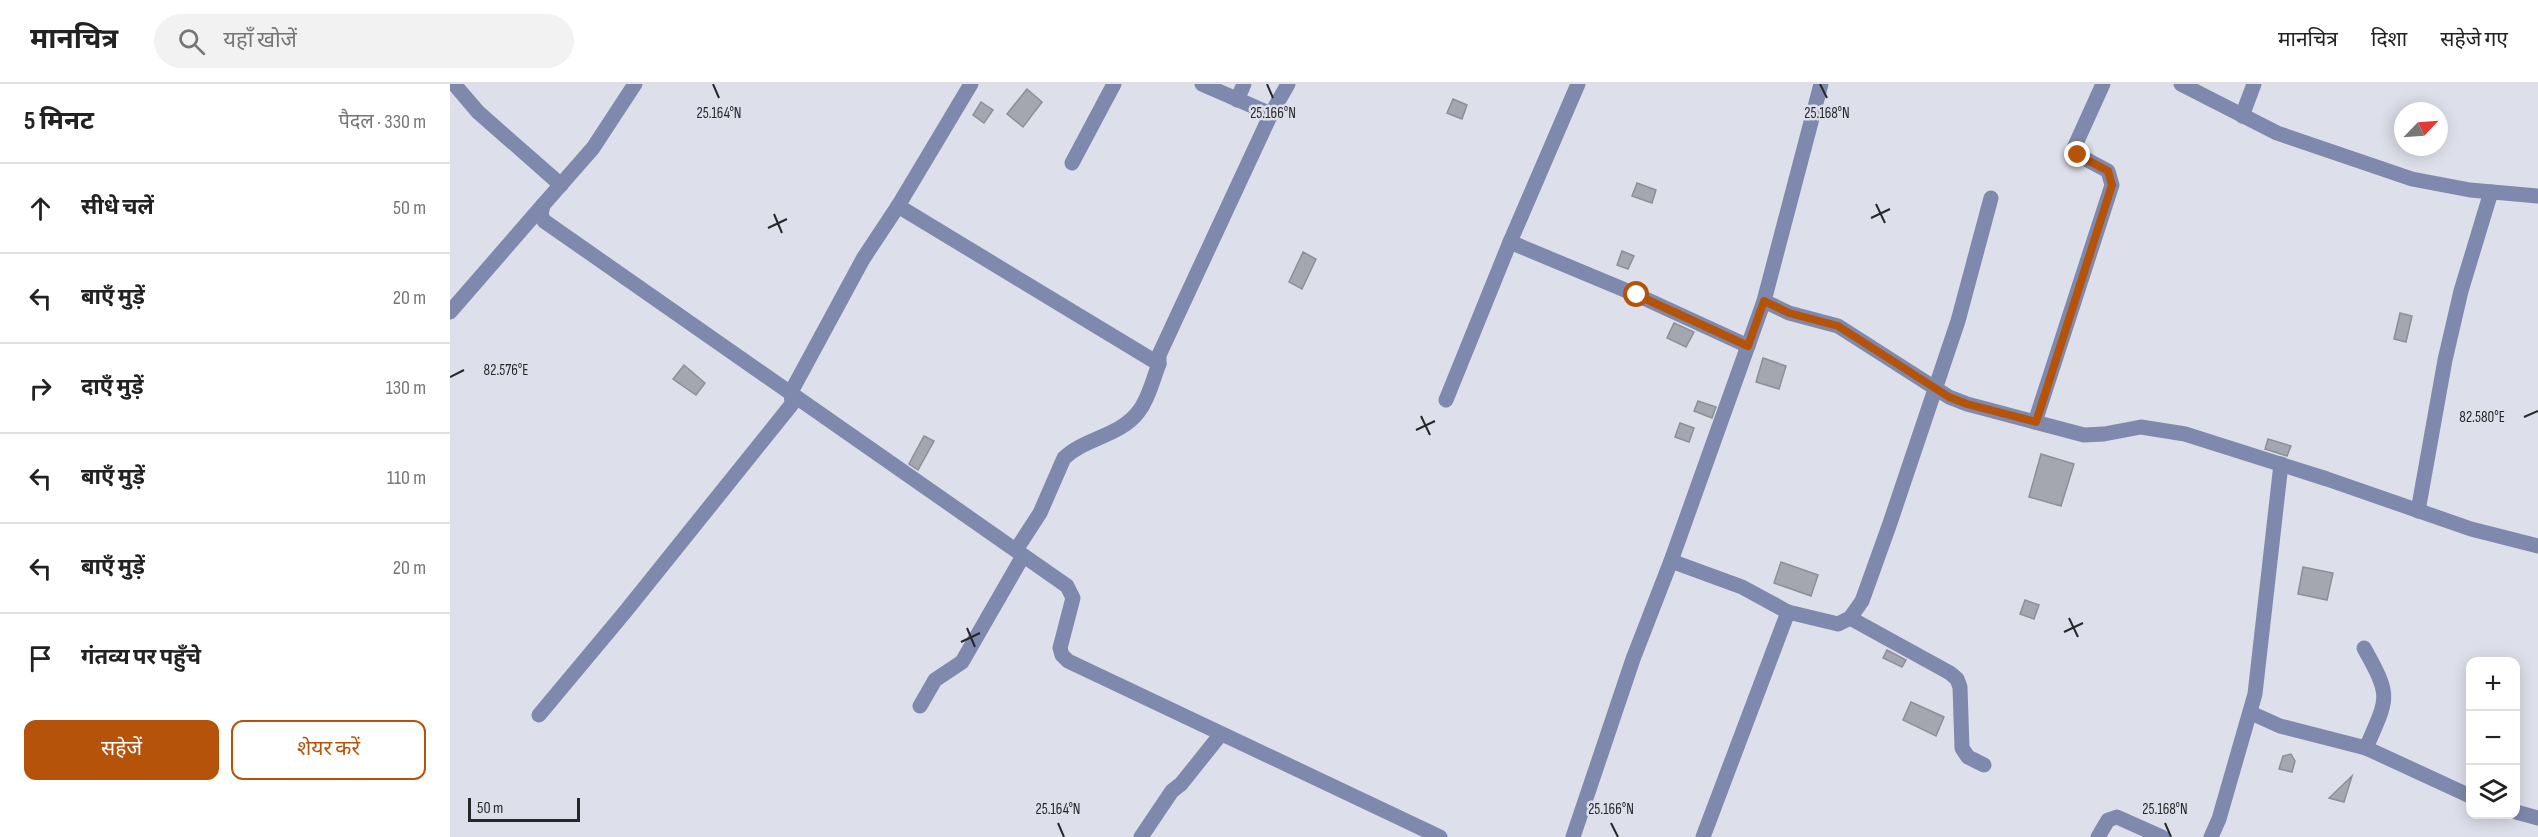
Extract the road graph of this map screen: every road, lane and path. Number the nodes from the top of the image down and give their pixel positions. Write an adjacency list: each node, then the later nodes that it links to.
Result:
1 (454, 84): 17 (street)
2 (635, 84): 17 (street)
3 (970, 84): 22 (street)
4 (1114, 84): 16 (street)
5 (1202, 84): 13 (street)
6 (1244, 84): 13 (street)
7 (1288, 84): 14 (street)
8 (1578, 84): 23 (street)
9 (1821, 84): 24 (street)
10 (2103, 84): 31 (street)
11 (2181, 84): 15 (street)
12 (2254, 84): 15 (street)
13 (1237, 100): 14 (street)
14 (1271, 114): 27 (street)
15 (2242, 116): 18 (street)
16 (1072, 163)
17 (561, 185): 21 (street)
18 (2491, 192): 19 (street); 33 (street)
19 (2538, 196)
20 (1991, 198): 28 (street)
21 (543, 205): 25 (street); 29 (street)
22 (898, 206): 27 (street); 29 (street)
23 (1510, 242): 26 (street); 30 (street)
24 (1764, 301): 26 (street); 28 (street)
25 (450, 312)
26 (1748, 346): 36 (street)
27 (1159, 364): 35 (street)
28 (1936, 388): 31 (street); 38 (street)
29 (790, 392): 35 (street); 42 (street)
30 (1446, 400)
31 (2036, 422): 32 (street)
32 (2281, 464): 33 (street); 41 (street)
33 (2418, 512): 34 (street)
34 (2538, 546)
35 (1020, 553): 40 (street); 43 (street)
36 (1671, 561): 37 (street); 51 (street)
37 (1788, 612): 38 (street); 52 (street)
38 (1850, 618): 45 (street)
39 (2364, 648): 44 (street)
40 (920, 706)
41 (2251, 713): 44 (street); 55 (street)
42 (539, 715)
43 (1221, 734): 49 (street); 50 (street)
44 (2366, 748): 46 (street)
45 (1983, 765)
46 (2466, 794)
47 (2520, 813): 48 (street)
48 (2538, 818)
49 (1142, 837)
50 (1440, 837)
51 (1573, 837)
52 (1703, 837)
53 (2098, 837): 54 (street)
54 (2162, 837)
55 (2211, 837)

